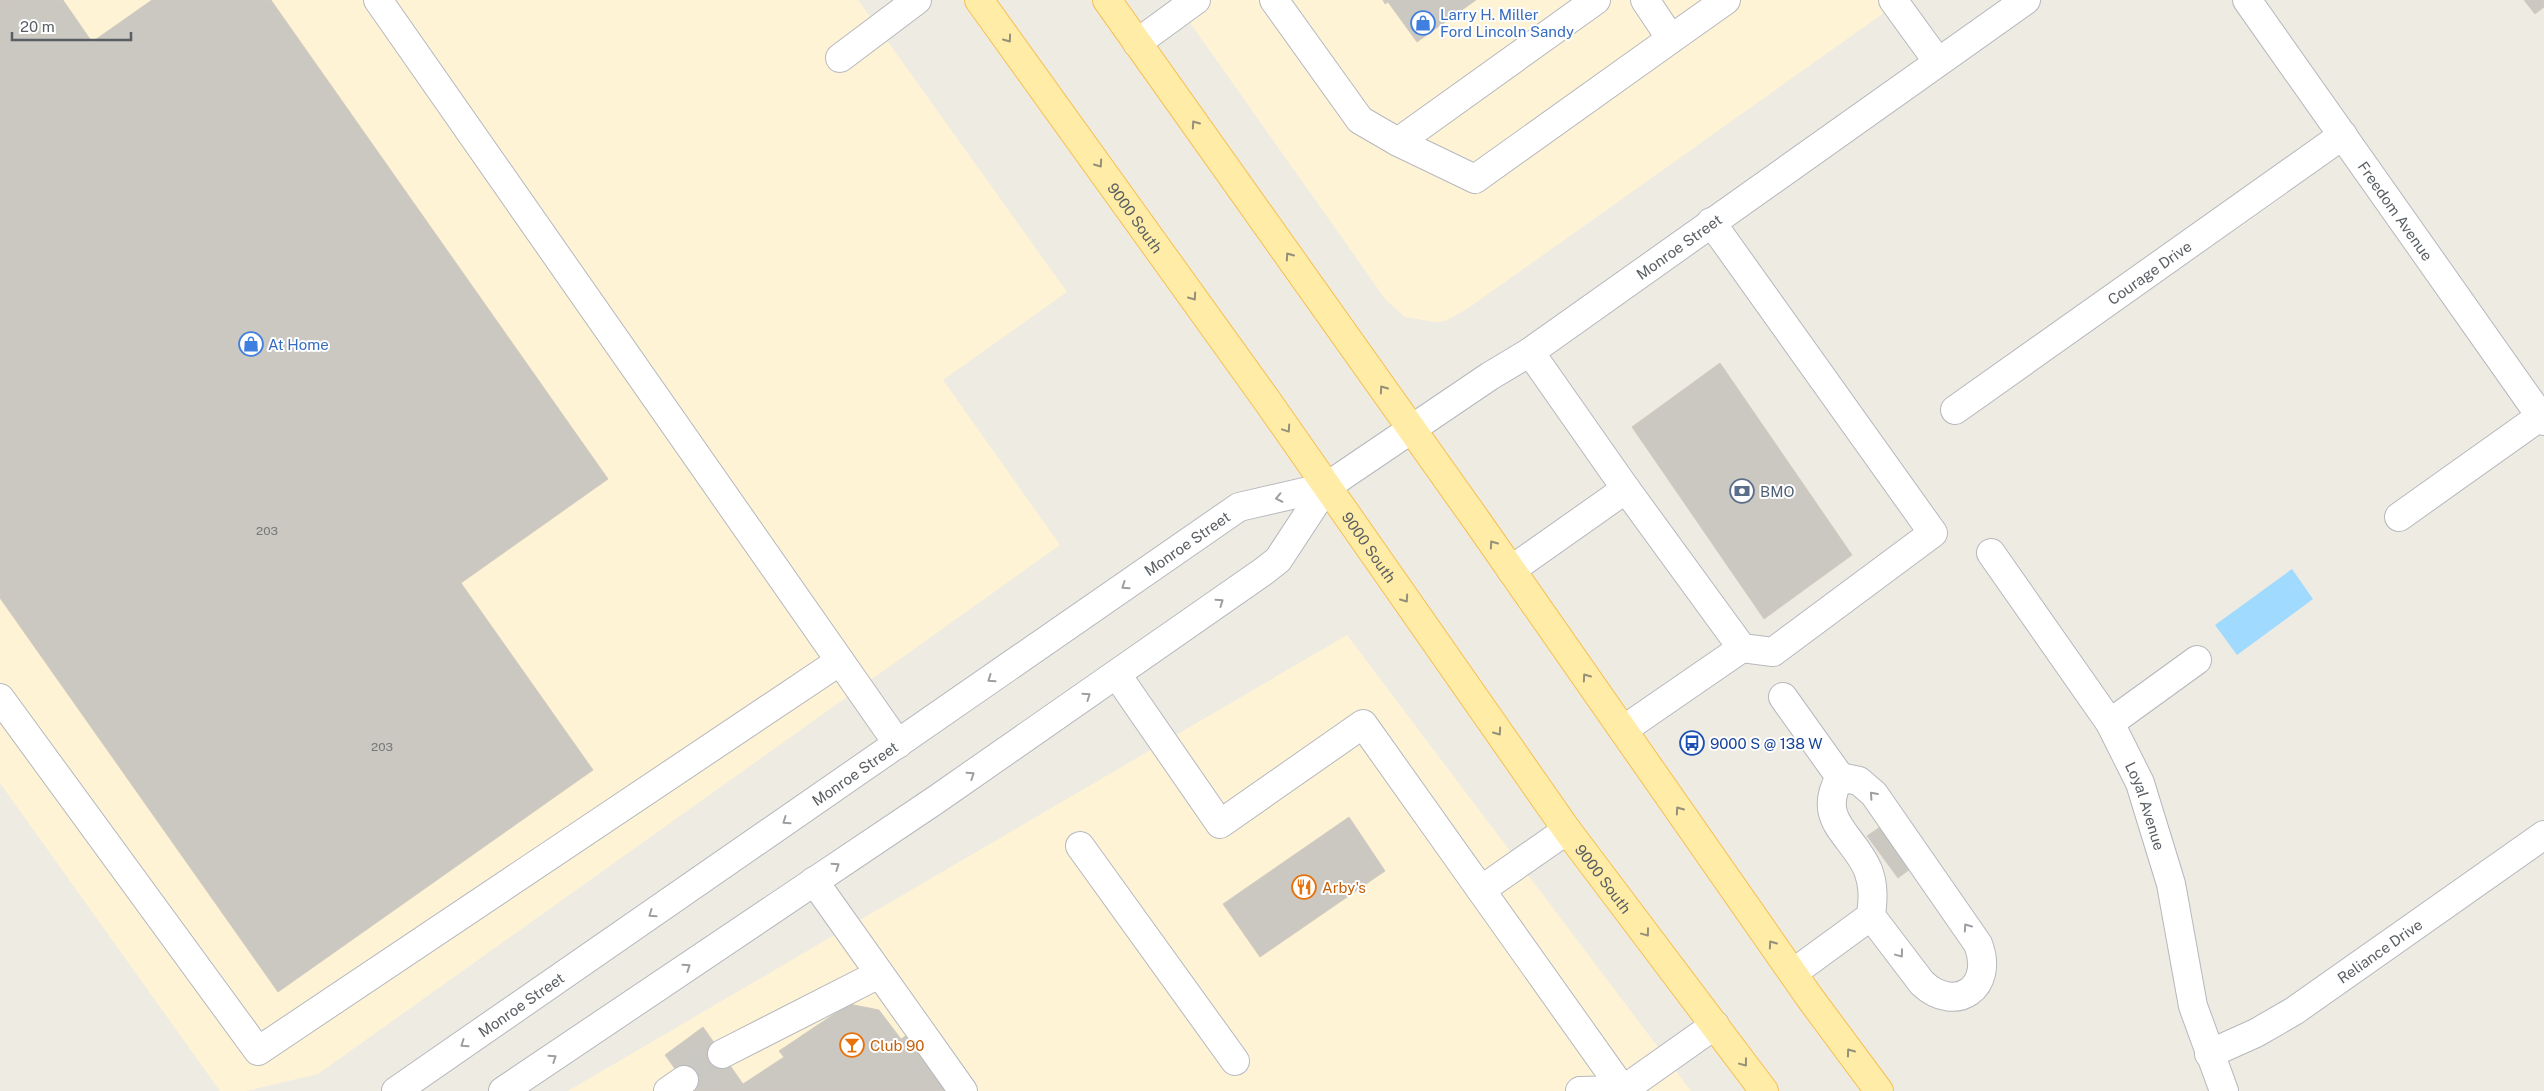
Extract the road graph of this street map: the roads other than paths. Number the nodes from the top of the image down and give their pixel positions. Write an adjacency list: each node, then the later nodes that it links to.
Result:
1 (378, 0): 31 (street)
2 (917, 0): 15 (street)
3 (979, 0): 24 (main road, 9000 South, one-way to 24)
4 (1107, 0): 14 (main road)
5 (1196, 0): 14 (street)
6 (1274, 0): 18 (street)
7 (1596, 0): 18 (street)
8 (1645, 0): 13 (street)
9 (1726, 0): 13 (street)
10 (1893, 0): 16 (street)
11 (2026, 0): 16 (street, Monroe Street)
12 (2247, 0): 17 (street, Freedom Avenue)
13 (1671, 39): 18 (street)
14 (1137, 43): 23 (main road, one-way to 14)
15 (840, 58)
16 (1938, 62): 19 (street, Monroe Street)
17 (2343, 135): 21 (street, Courage Drive); 22 (street, Freedom Avenue)
18 (1398, 142)
19 (1712, 222): 20 (street, Monroe Street); 29 (street)
20 (1530, 352): 23 (street, Monroe Street); 25 (street)
21 (1955, 410)
22 (2542, 418): 26 (street)
23 (1411, 428): 24 (street, Monroe Street); 28 (main road, one-way to 23)
24 (1326, 487): 32 (street, Monroe Street, one-way to 24); 37 (street, Monroe Street, one-way to 37); 39 (main road, 9000 South, one-way to 39)
25 (1626, 489): 28 (street); 29 (street)
26 (2399, 518)
27 (1991, 554): 35 (street, Loyal Avenue)
28 (1511, 570): 36 (main road, one-way to 28)
29 (1742, 648): 36 (street)
30 (2197, 660): 35 (street)
31 (840, 661): 34 (street); 37 (street)
32 (1117, 675): 42 (street, Monroe Street, one-way to 32); 43 (street)
33 (1783, 697): 38 (street)
34 (0, 698)
35 (2110, 722): 49 (street, Loyal Avenue)
36 (1623, 730): 45 (main road, one-way to 36)
37 (898, 744): 53 (street, Monroe Street, one-way to 53)
38 (1840, 777): 44 (street); 44 (street, one-way to 38)
39 (1568, 830): 43 (street); 47 (main road, 9000 South, one-way to 47)
40 (2544, 835): 49 (street, Reliance Drive)
41 (1080, 846): 50 (street)
42 (814, 881): 46 (street); 51 (street, Monroe Street, one-way to 42)
43 (1481, 890): 52 (street)
44 (1871, 916): 45 (street)
45 (1793, 973): 57 (main road, one-way to 45)
46 (879, 974): 48 (street); 54 (street)
47 (1715, 1025): 52 (street); 56 (main road, 9000 South, one-way to 56)
48 (722, 1054)
49 (2209, 1054): 58 (street, Loyal Avenue)
50 (1235, 1061)
51 (510, 1090)
52 (1623, 1090): 55 (street)
53 (396, 1091)
54 (963, 1091)
55 (1580, 1091)
56 (1764, 1091)
57 (1879, 1091)
58 (2224, 1091)

